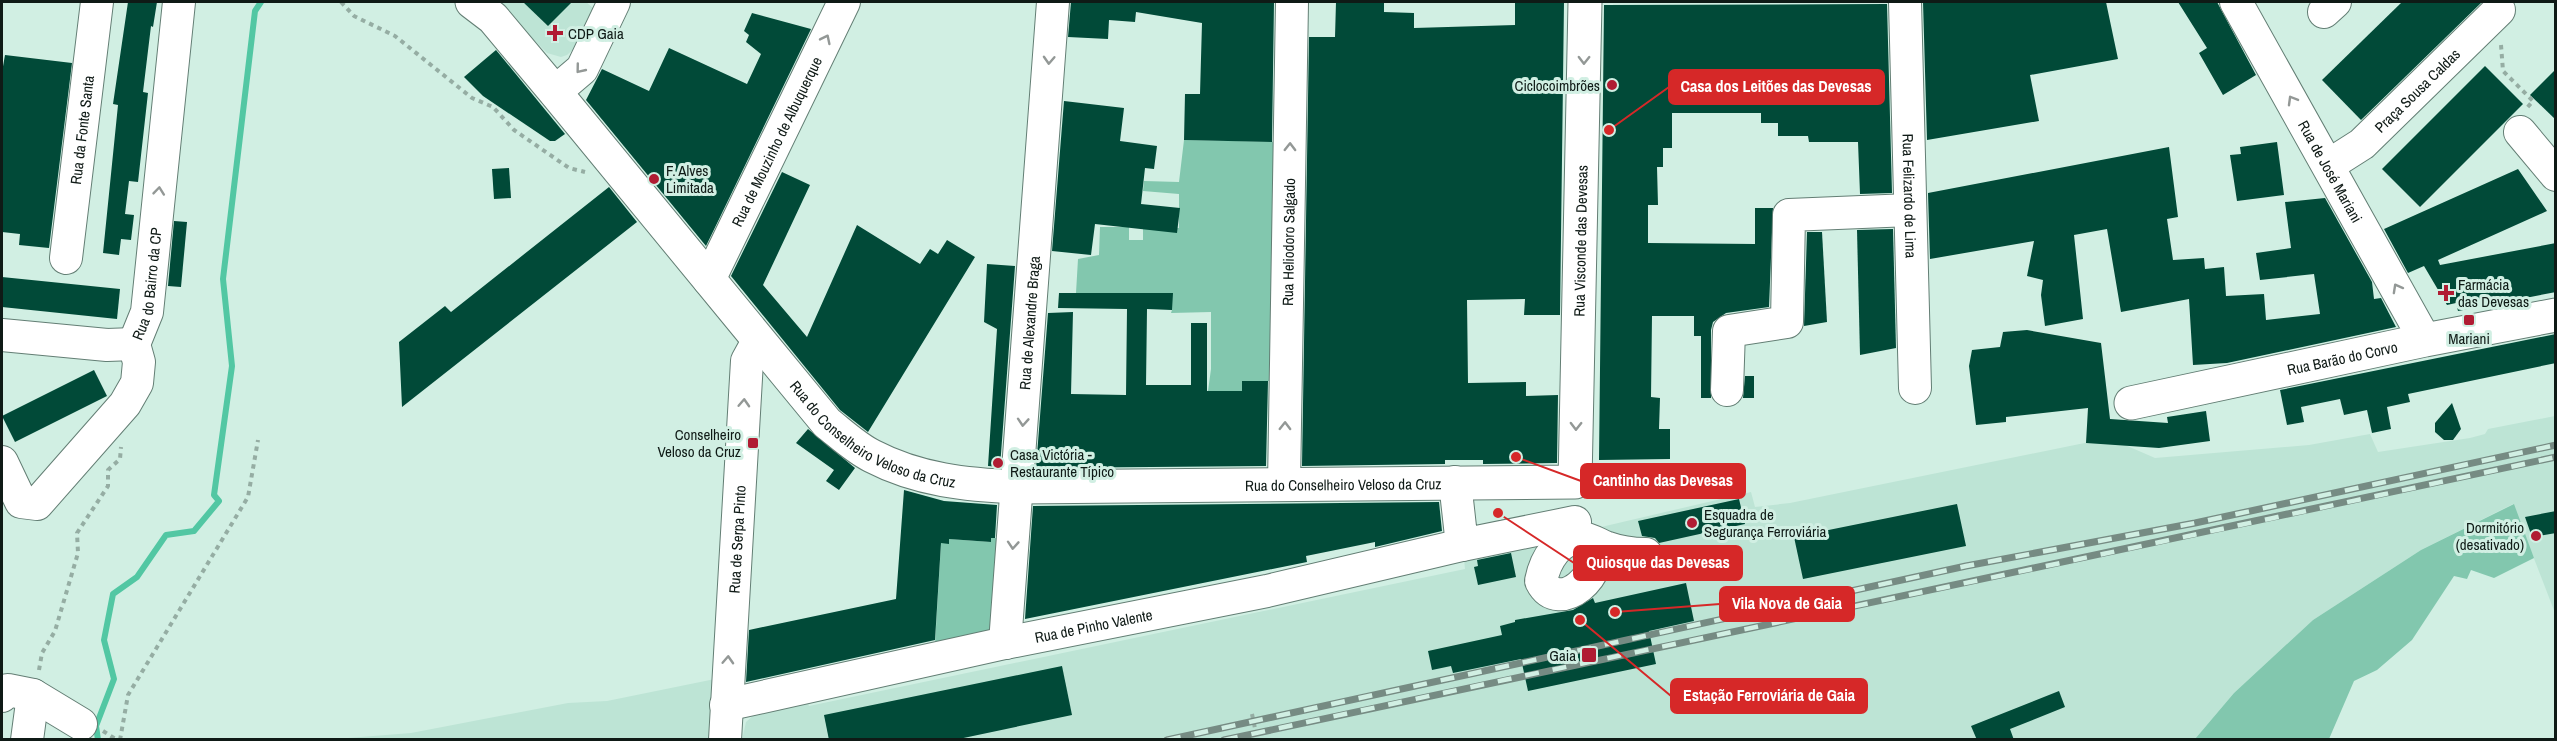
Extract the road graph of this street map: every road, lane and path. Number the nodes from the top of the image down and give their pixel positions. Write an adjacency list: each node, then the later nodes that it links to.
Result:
1 (97, 2): 20 (street, Rua da Fonte Santa)
2 (178, 2): 26 (street, Rua do Bairro da CP, one-way to 2)
3 (341, 2): 16 (path)
4 (472, 2): 14 (main road, Rua do Conselheiro Veloso da Cruz)
5 (614, 2): 14 (street, one-way to 14)
6 (844, 2): 21 (street, Rua de Mouzinho de Albuquerque, one-way to 6)
7 (1053, 2): 36 (street, Rua de Alexandre Braga, one-way to 36)
8 (1292, 2): 35 (street, Rua Heliodoro Salgado, one-way to 8)
9 (1585, 2): 34 (main road, Rua Visconde das Devesas, one-way to 34)
10 (1905, 2): 19 (street, Rua Felizardo de Lima)
11 (2236, 2): 17 (street, Rua de José Mariani, one-way to 11)
12 (2499, 10): 17 (street, Praça Sousa Caldas)
13 (2503, 71): 15 (path)
14 (555, 92): 16 (main road, Rua do Conselheiro Veloso da Cruz)
15 (2523, 121): 18 (street)
16 (611, 161): 21 (main road, Rua do Conselheiro Veloso da Cruz)
17 (2329, 165): 24 (street, Rua de José Mariani, one-way to 17)
18 (2556, 175)
19 (1910, 210): 27 (street, Rua Felizardo de Lima); 28 (street)
20 (66, 258)
21 (709, 280): 25 (main road, Rua do Conselheiro Veloso da Cruz)
22 (2556, 315): 24 (main road, Rua Barão do Corvo)
23 (2, 335): 26 (street)
24 (2426, 340): 29 (main road, Rua Barão do Corvo)
25 (758, 341): 36 (main road, Rua do Conselheiro Veloso da Cruz); 43 (street, Rua de Serpa Pinto, one-way to 25)
26 (134, 344): 30 (street, Rua do Bairro da CP)
27 (1915, 388)
28 (1727, 390)
29 (2131, 403)
30 (125, 404): 32 (street, Rua do Bairro da CP); 42 (path)
31 (258, 440): 48 (path)
32 (2, 462)
33 (1455, 482): 34 (main road, Rua do Conselheiro Veloso da Cruz); 35 (main road, Rua do Conselheiro Veloso da Cruz); 38 (street)
34 (1575, 482): 37 (street)
35 (1284, 484): 36 (main road, Rua do Conselheiro Veloso da Cruz)
36 (1018, 487): 40 (street, Rua de Alexandre Braga, one-way to 40)
37 (1582, 534): 38 (street, Rua de Pinho Valente); 39 (street)
38 (1462, 545): 40 (street, Rua de Pinho Valente)
39 (1646, 554)
40 (1005, 643): 43 (street, Rua de Pinho Valente)
41 (2, 696): 42 (street)
42 (33, 696): 45 (street); 47 (street)
43 (726, 705): 49 (street, Rua de Serpa Pinto)
44 (1252, 714): 46 (path)
45 (93, 727): 48 (path)
46 (1257, 738)
47 (27, 740)
48 (118, 740)
49 (725, 740)

